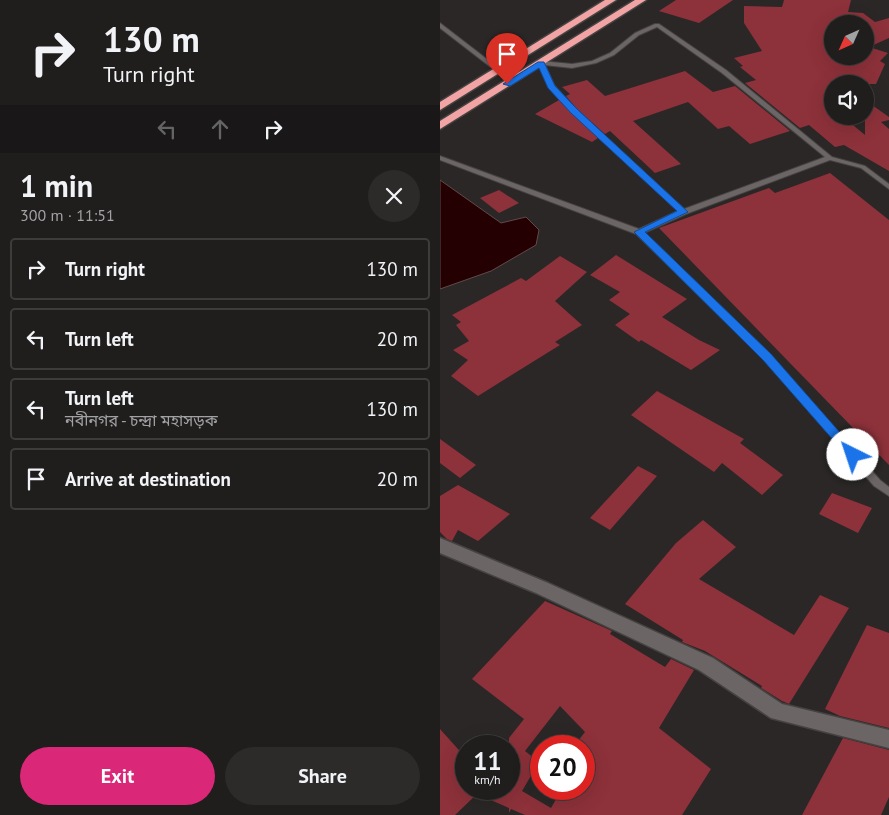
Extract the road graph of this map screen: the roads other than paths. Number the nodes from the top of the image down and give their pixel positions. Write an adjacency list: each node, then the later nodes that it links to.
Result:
1 (612, 0): 5 (highway)
2 (641, 0): 4 (highway)
3 (440, 25): 5 (lane)
4 (541, 64): 7 (highway); 9 (lane); 11 (lane)
5 (499, 71): 6 (highway)
6 (440, 106)
7 (440, 126)
8 (440, 158): 12 (lane)
9 (830, 158): 10 (lane); 11 (lane)
10 (889, 186)
11 (683, 212): 12 (lane)
12 (639, 232): 13 (lane)
13 (889, 492)
14 (440, 545): 15 (street)
15 (889, 739)

